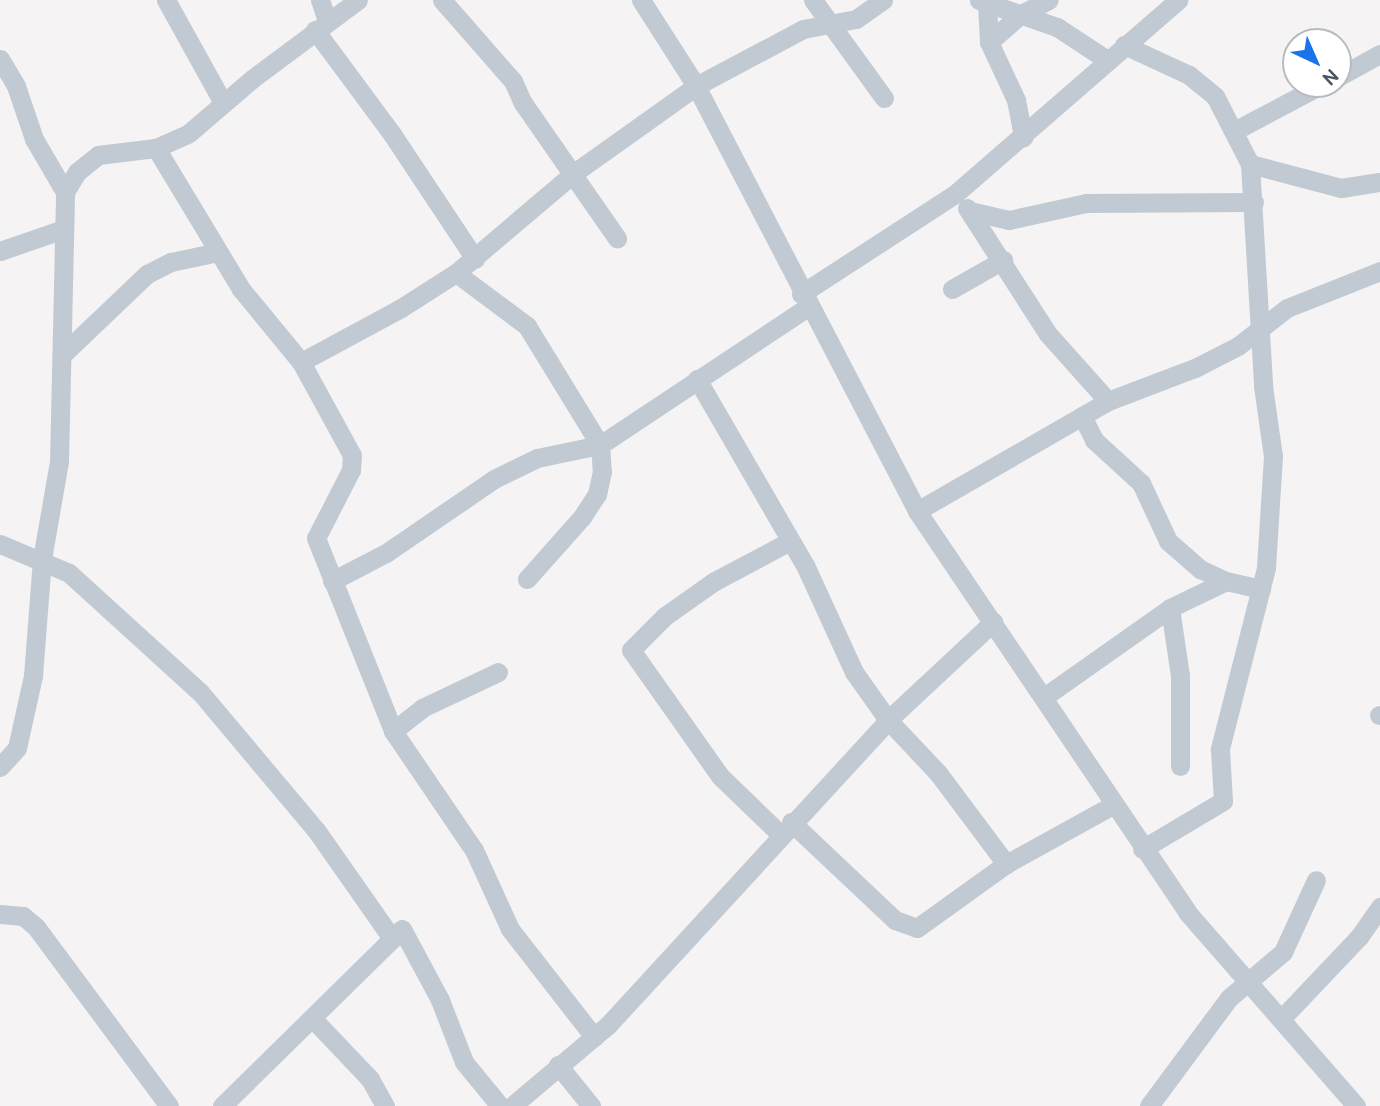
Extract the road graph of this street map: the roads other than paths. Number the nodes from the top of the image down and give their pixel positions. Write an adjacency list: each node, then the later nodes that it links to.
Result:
1 (166, 0): 24 (street)
2 (320, 0): 14 (street)
3 (358, 0): 14 (street)
4 (442, 0): 29 (street)
5 (641, 0): 21 (street)
6 (813, 0): 13 (street)
7 (883, 0): 13 (street)
8 (1049, 0): 12 (street)
9 (1178, 0): 11 (street)
10 (983, 2): 12 (street); 15 (street)
11 (1155, 8): 16 (street)
12 (1021, 14): 15 (street); 19 (street)
13 (830, 23): 21 (street); 22 (street)
14 (321, 25): 24 (street); 39 (street)
15 (989, 43): 26 (street)
16 (1124, 45): 19 (street); 25 (street)
17 (1380, 54): 20 (street)
18 (0, 59): 31 (street)
19 (1107, 60): 26 (street)
20 (1352, 69)
21 (696, 86): 29 (street); 44 (street)
22 (884, 98)
23 (1297, 98): 25 (street)
24 (223, 103): 27 (street)
25 (1236, 130): 28 (street)
26 (1023, 137): 32 (street)
27 (156, 148): 31 (street); 38 (street)
28 (1250, 164): 30 (street); 33 (street)
29 (574, 173): 36 (street); 39 (street)
30 (1380, 182)
31 (65, 192): 35 (street)
32 (955, 194): 34 (street); 44 (street)
33 (1254, 202): 34 (street); 45 (street)
34 (970, 211): 40 (street)
35 (61, 230): 37 (street); 46 (street)
36 (617, 238)
37 (0, 251)
38 (218, 253): 46 (street); 47 (street)
39 (475, 259): 42 (street)
40 (1003, 260): 43 (street); 49 (street)
41 (1380, 271): 45 (street)
42 (456, 273): 47 (street); 51 (street)
43 (952, 289)
44 (805, 300): 48 (street); 52 (street)
45 (1261, 327): 49 (street); 59 (street)
46 (64, 353): 55 (street)
47 (301, 362): 57 (street)
48 (697, 379): 51 (street); 53 (street)
49 (1108, 401): 50 (street)
50 (1082, 416): 52 (street); 58 (street)
51 (600, 445): 56 (street); 57 (street)
52 (917, 511): 61 (street)
53 (790, 541): 64 (street); 69 (street)
54 (0, 544): 55 (street)
55 (42, 559): 67 (street); 75 (street)
56 (527, 579)
57 (332, 581): 65 (street)
58 (1226, 581): 59 (street); 60 (street)
59 (1261, 589): 70 (street)
60 (1170, 608): 63 (street); 66 (street)
61 (993, 622): 63 (street); 64 (street)
62 (498, 672): 65 (street)
63 (1044, 697): 68 (street)
64 (887, 720): 69 (street); 71 (street)
65 (393, 731): 79 (street)
66 (1180, 765)
67 (0, 768)
68 (1113, 805): 70 (street); 71 (street)
69 (785, 828): 71 (street); 79 (street)
70 (1142, 849): 76 (street)
71 (1006, 864)
72 (1316, 880): 76 (street)
73 (1380, 907): 78 (street)
74 (0, 914): 82 (street)
75 (391, 937): 77 (street); 85 (street)
76 (1248, 981): 78 (street); 81 (street)
77 (312, 1018): 83 (street); 84 (street)
78 (1282, 1018): 88 (street)
79 (594, 1037): 80 (street)
80 (558, 1065): 86 (street); 87 (street)
81 (1154, 1104)
82 (169, 1106)
83 (222, 1106)
84 (385, 1106)
85 (500, 1106)
86 (512, 1106)
87 (591, 1106)
88 (1356, 1106)

